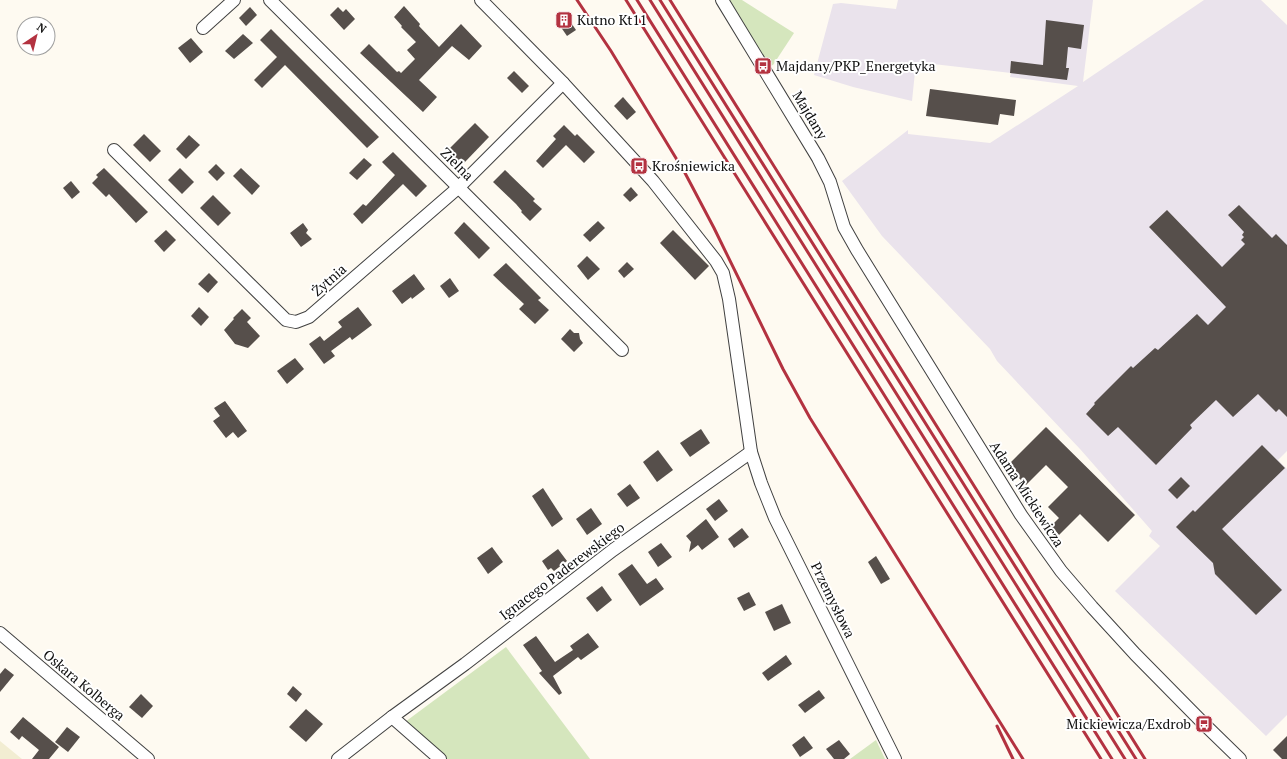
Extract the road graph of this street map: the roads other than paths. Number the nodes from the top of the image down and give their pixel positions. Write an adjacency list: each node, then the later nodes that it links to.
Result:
1 (234, 0): 5 (street)
2 (270, 0): 8 (street, Zielna)
3 (481, 0): 6 (street)
4 (722, 0): 9 (street, Majdany)
5 (203, 28)
6 (562, 83): 8 (street, Żytnia); 11 (street)
7 (114, 150): 8 (street, Żytnia)
8 (459, 187): 10 (street, Zielna)
9 (838, 209): 18 (street, Adama Mickiewicza)
10 (622, 350)
11 (751, 452): 13 (street, Ignacego Paderewskiego); 17 (street, Przemysłowa)
12 (0, 633): 14 (street, Oskara Kolberga)
13 (392, 717): 15 (street, Ignacego Paderewskiego); 16 (street)
14 (148, 759)
15 (338, 759)
16 (440, 759)
17 (895, 759)
18 (1240, 759)

